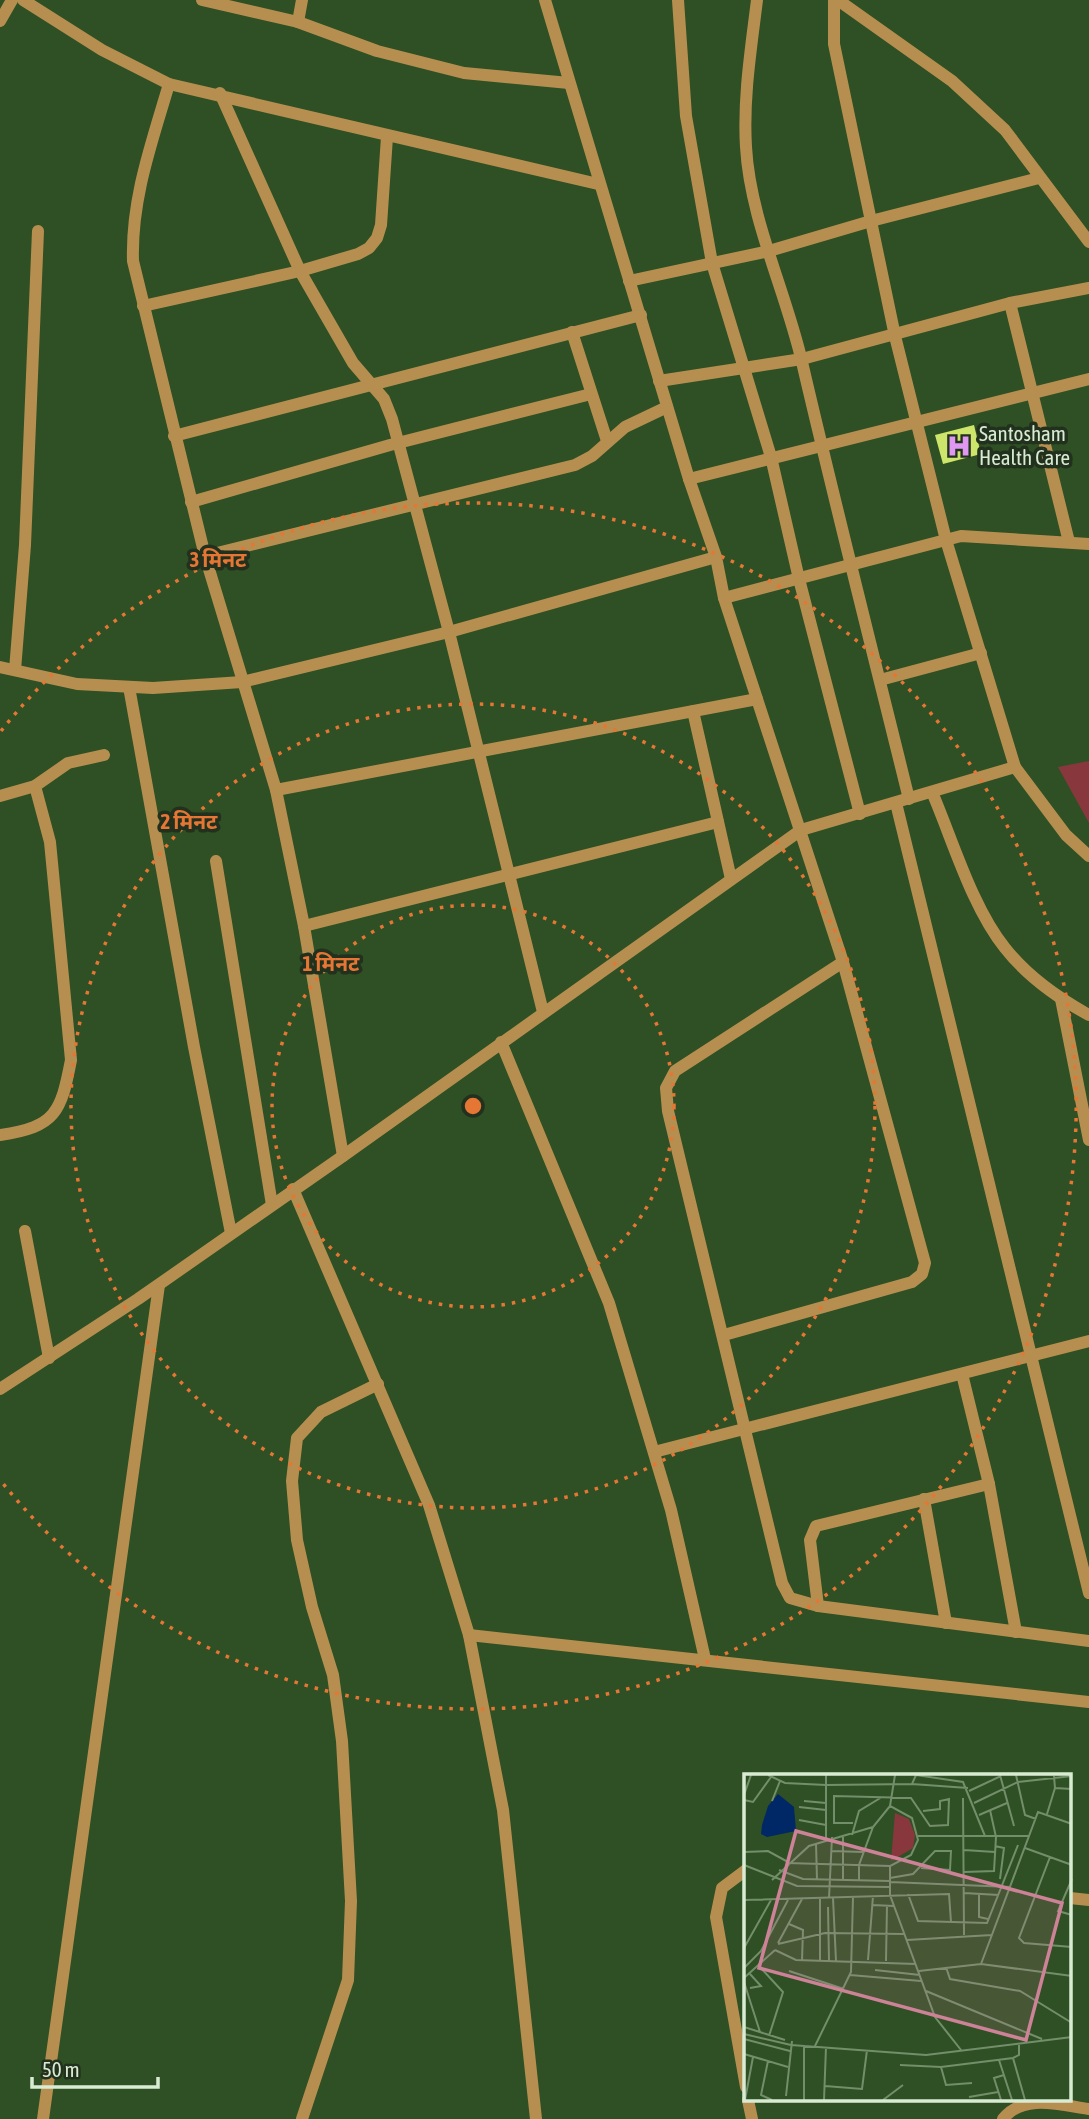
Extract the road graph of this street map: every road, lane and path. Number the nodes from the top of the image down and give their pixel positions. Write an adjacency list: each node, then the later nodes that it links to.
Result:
1 (12, 0): 9 (street)
2 (23, 0): 11 (street)
3 (202, 0): 10 (street)
4 (302, 0): 10 (street)
5 (545, 0): 12 (street)
6 (678, 0): 21 (street)
7 (757, 0): 20 (street)
8 (842, 2): 15 (street); 17 (street)
9 (0, 21)
10 (298, 22): 12 (street)
11 (169, 83): 13 (street); 26 (street)
12 (569, 83): 16 (street)
13 (220, 93): 14 (street); 22 (street)
14 (387, 137): 16 (street); 22 (street)
15 (1038, 178): 17 (street); 19 (street)
16 (598, 184): 23 (street)
17 (871, 221): 20 (street); 29 (street)
18 (38, 231): 58 (street)
19 (1088, 239)
20 (769, 251): 21 (street); 30 (street)
21 (712, 263): 23 (street); 31 (street)
22 (300, 271): 26 (street); 34 (street)
23 (629, 281): 27 (street)
24 (1089, 288): 25 (street)
25 (1010, 303): 29 (street); 35 (street)
26 (143, 306): 39 (street)
27 (641, 315): 28 (street); 33 (street)
28 (572, 332): 34 (street); 36 (street)
29 (894, 336): 30 (street); 38 (street)
30 (802, 359): 31 (street); 42 (street)
31 (745, 368): 33 (street); 43 (street)
32 (1089, 379): 35 (street)
33 (660, 381): 37 (street)
34 (371, 384): 39 (street); 41 (street)
35 (1033, 393): 38 (street); 48 (street)
36 (591, 394): 40 (street); 41 (street)
37 (667, 407): 40 (street); 44 (street)
38 (917, 423): 42 (street); 47 (street)
39 (174, 436): 45 (street)
40 (607, 441): 46 (street)
41 (398, 443): 45 (street); 46 (street)
42 (820, 444): 43 (street); 52 (street)
43 (771, 457): 44 (street); 53 (street)
44 (689, 480): 51 (street)
45 (191, 502): 50 (street)
46 (413, 505): 50 (street); 55 (street)
47 (946, 540): 48 (street); 52 (street); 56 (street)
48 (1069, 542): 49 (street)
49 (1089, 544)
50 (205, 556): 60 (street)
51 (716, 557): 54 (street); 55 (street)
52 (852, 565): 53 (street); 59 (street)
53 (799, 579): 54 (street); 73 (street)
54 (724, 598): 62 (street)
55 (449, 632): 60 (street); 64 (street)
56 (981, 653): 59 (street); 66 (street)
57 (0, 667): 58 (street)
58 (15, 670): 61 (street)
59 (880, 680): 71 (street)
60 (242, 682): 61 (street); 68 (street)
61 (130, 687): 92 (street)
62 (757, 699): 63 (street); 75 (street)
63 (693, 711): 64 (street); 74 (street)
64 (480, 751): 68 (street); 78 (street)
65 (104, 755): 67 (street)
66 (1015, 767): 69 (street); 76 (street)
67 (35, 786): 70 (street); 86 (street)
68 (276, 790): 80 (street)
69 (932, 792): 71 (street); 82 (street)
70 (0, 796)
71 (909, 799): 72 (street)
72 (895, 803): 73 (street); 97 (street)
73 (860, 814): 75 (street)
74 (718, 822): 78 (street); 79 (street)
75 (801, 830): 79 (street); 81 (street)
76 (1089, 856)
77 (216, 861): 90 (street)
78 (510, 875): 80 (street); 83 (street)
79 (731, 879): 83 (street)
80 (304, 926): 88 (street)
81 (843, 961): 94 (street); 94 (street)
82 (1061, 999): 84 (street); 87 (street)
83 (543, 1012): 85 (street)
84 (1089, 1015)
85 (501, 1042): 88 (street); 102 (street)
86 (0, 1135)
87 (1089, 1140)
88 (342, 1156): 89 (street)
89 (293, 1189): 90 (street); 99 (street)
90 (272, 1205): 92 (street)
91 (25, 1231): 96 (street)
92 (231, 1233): 93 (street)
93 (159, 1285): 96 (street); 116 (street)
94 (724, 1335): 101 (street)
95 (1089, 1341): 97 (street)
96 (49, 1357): 100 (street)
97 (1032, 1358): 98 (street); 105 (street)
98 (962, 1374): 101 (street); 103 (street)
99 (378, 1384): 109 (street); 117 (street)
100 (0, 1389)
101 (744, 1429): 102 (street); 106 (street)
102 (654, 1452): 111 (street)
103 (989, 1484): 104 (street); 108 (street)
104 (924, 1499): 106 (street); 107 (street)
105 (1089, 1593)
106 (818, 1606): 107 (street)
107 (946, 1623): 108 (street)
108 (1017, 1632): 110 (street)
109 (469, 1635): 111 (street); 118 (street)
110 (1089, 1641)
111 (705, 1659): 112 (street)
112 (1089, 1702)
113 (744, 1870): 114 (street)
114 (744, 2076)
115 (1089, 2109): 119 (street)
116 (43, 2119)
117 (302, 2119)
118 (536, 2119)
119 (1003, 2119)

